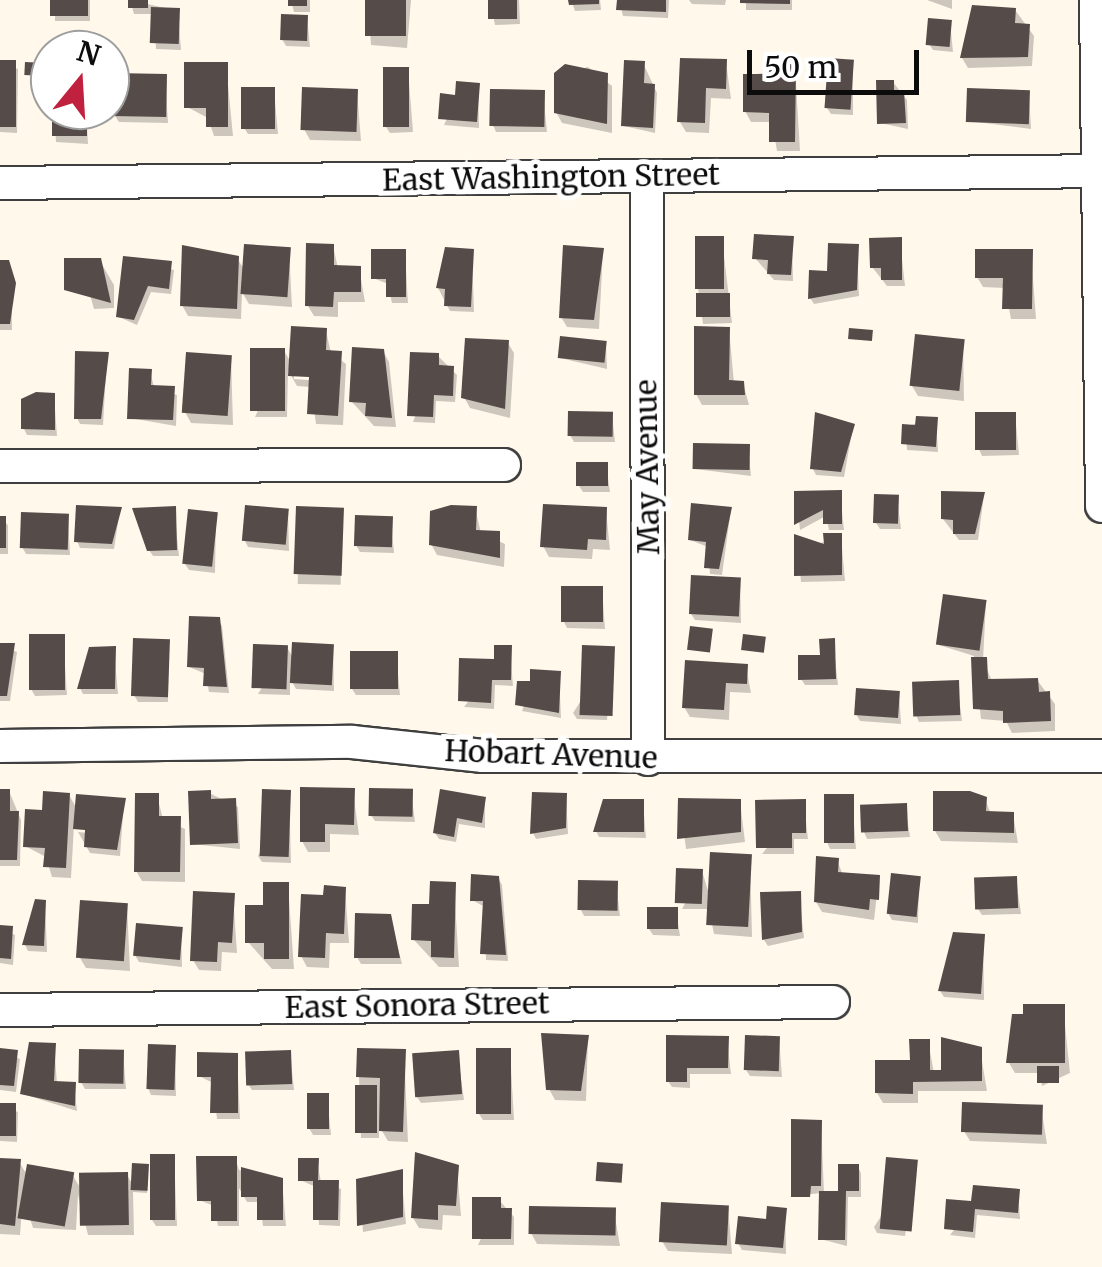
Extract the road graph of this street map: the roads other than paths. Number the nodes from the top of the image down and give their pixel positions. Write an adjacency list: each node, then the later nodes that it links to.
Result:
1 (1096, 0): 2 (street)
2 (1100, 172): 3 (street, East Washington Street); 7 (street)
3 (646, 176): 4 (street, East Washington Street); 10 (street, May Avenue)
4 (0, 183)
5 (504, 465): 6 (street)
6 (0, 466)
7 (1102, 506)
8 (0, 746): 10 (street, Hobart Avenue)
9 (1102, 756): 10 (street, Hobart Avenue)
10 (648, 759)
11 (834, 1002): 12 (street, East Sonora Street)
12 (0, 1010)

